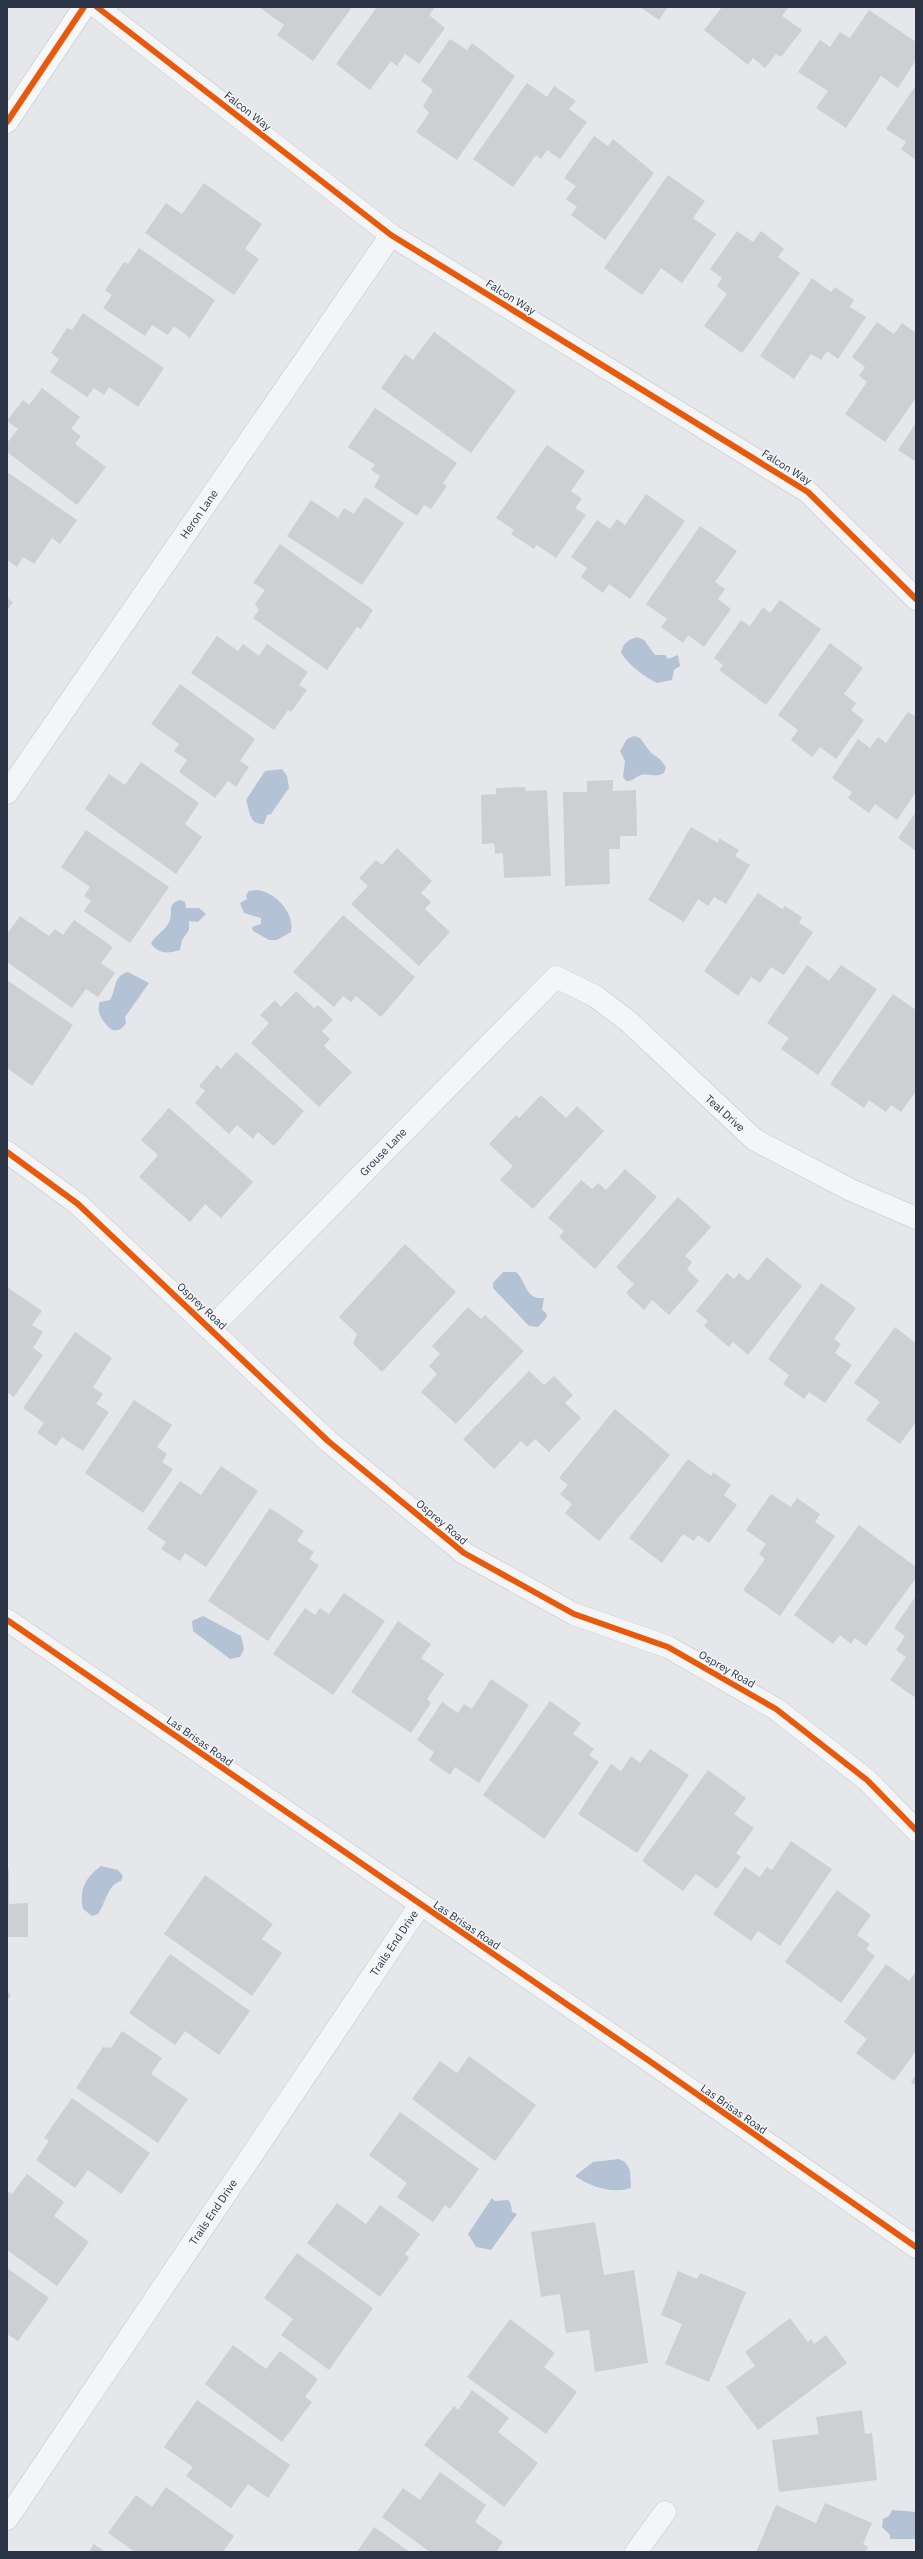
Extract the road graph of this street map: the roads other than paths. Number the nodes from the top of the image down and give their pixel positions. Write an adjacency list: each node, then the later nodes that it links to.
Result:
1 (84, 7): 3 (main road)
2 (97, 7): 4 (street, Falcon Way)
3 (7, 122)
4 (390, 235): 5 (street, Falcon Way); 6 (street, Heron Lane)
5 (916, 599)
6 (7, 793)
7 (556, 977): 9 (street, Teal Drive); 10 (street, Grouse Lane)
8 (7, 1152): 10 (street, Osprey Road)
9 (916, 1218)
10 (211, 1328): 12 (street, Osprey Road)
11 (7, 1620): 13 (street, Las Brisas Road)
12 (916, 1830)
13 (420, 1905): 14 (street, Las Brisas Road); 16 (street, Trails End Drive)
14 (916, 2247)
15 (665, 2512): 17 (street)
16 (7, 2519)
17 (636, 2552)

